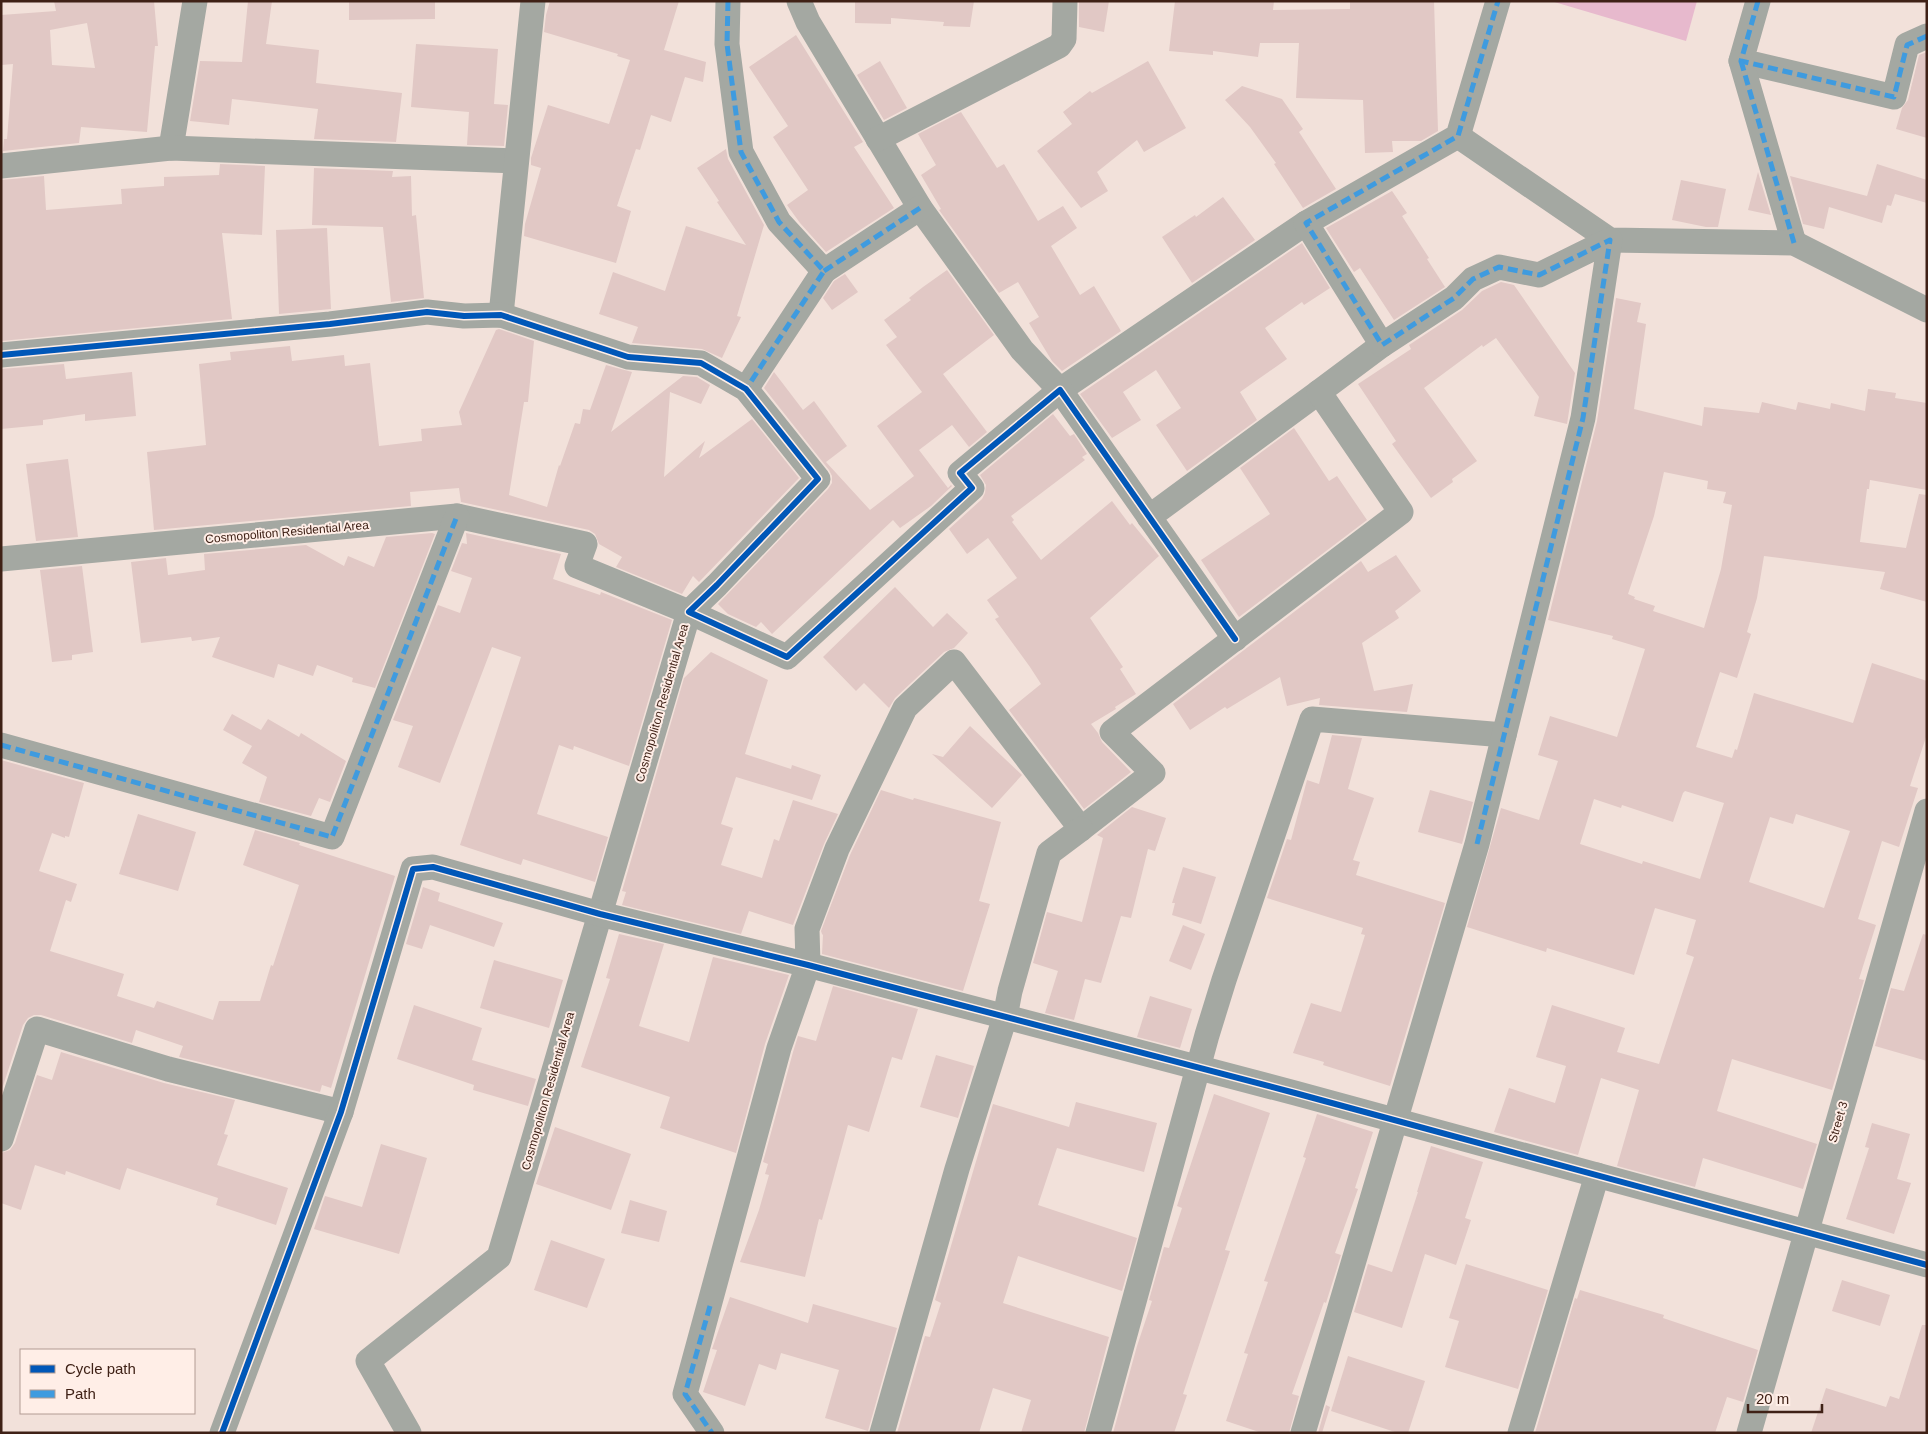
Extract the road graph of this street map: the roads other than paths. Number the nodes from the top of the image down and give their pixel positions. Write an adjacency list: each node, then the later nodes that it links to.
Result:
1 (195, 1): 12 (street)
2 (533, 1): 13 (street)
3 (728, 1): 19 (street)
4 (800, 1): 11 (street)
5 (1065, 1): 11 (street)
6 (1498, 1): 10 (street)
7 (1758, 1): 9 (street)
8 (1927, 36): 9 (street)
9 (1741, 61): 18 (street)
10 (1458, 136): 16 (street); 17 (street)
11 (878, 139): 15 (street)
12 (171, 148): 13 (street); 14 (street)
13 (516, 162): 21 (street)
14 (1, 166)
15 (920, 208): 19 (street); 25 (street)
16 (1306, 223): 22 (street); 25 (street)
17 (1610, 240): 18 (street); 22 (street); 32 (street)
18 (1794, 243): 20 (street)
19 (824, 271): 24 (street)
20 (1927, 310)
21 (501, 315): 23 (street); 24 (street)
22 (1382, 345): 26 (street)
23 (1, 355)
24 (746, 389): 30 (street)
25 (1060, 390): 28 (street); 30 (street)
26 (1319, 392): 28 (street); 31 (street)
27 (457, 516): 29 (street, Cosmopoliton Residential Area); 30 (street, Cosmopoliton Residential Area); 33 (street)
28 (1149, 517): 31 (street)
29 (1, 558)
30 (689, 612): 36 (street, Cosmopoliton Residential Area)
31 (1235, 639): 35 (street)
32 (1504, 735): 39 (street); 41 (street)
33 (1, 745)
34 (1927, 811): 44 (street, Street 3)
35 (1081, 829): 37 (street); 38 (street)
36 (600, 914): 37 (street); 40 (street); 47 (street, Cosmopoliton Residential Area)
37 (808, 966): 38 (street); 48 (street)
38 (1005, 1017): 39 (street); 49 (street)
39 (1198, 1068): 41 (street); 50 (street)
40 (340, 1112): 42 (street); 46 (street)
41 (1396, 1121): 43 (street); 51 (street)
42 (1, 1140)
43 (1598, 1175): 44 (street); 52 (street)
44 (1806, 1232): 45 (street); 53 (street, Street 3)
45 (1927, 1265)
46 (222, 1433)
47 (409, 1433)
48 (712, 1433)
49 (882, 1433)
50 (1098, 1433)
51 (1302, 1433)
52 (1520, 1433)
53 (1749, 1433)

